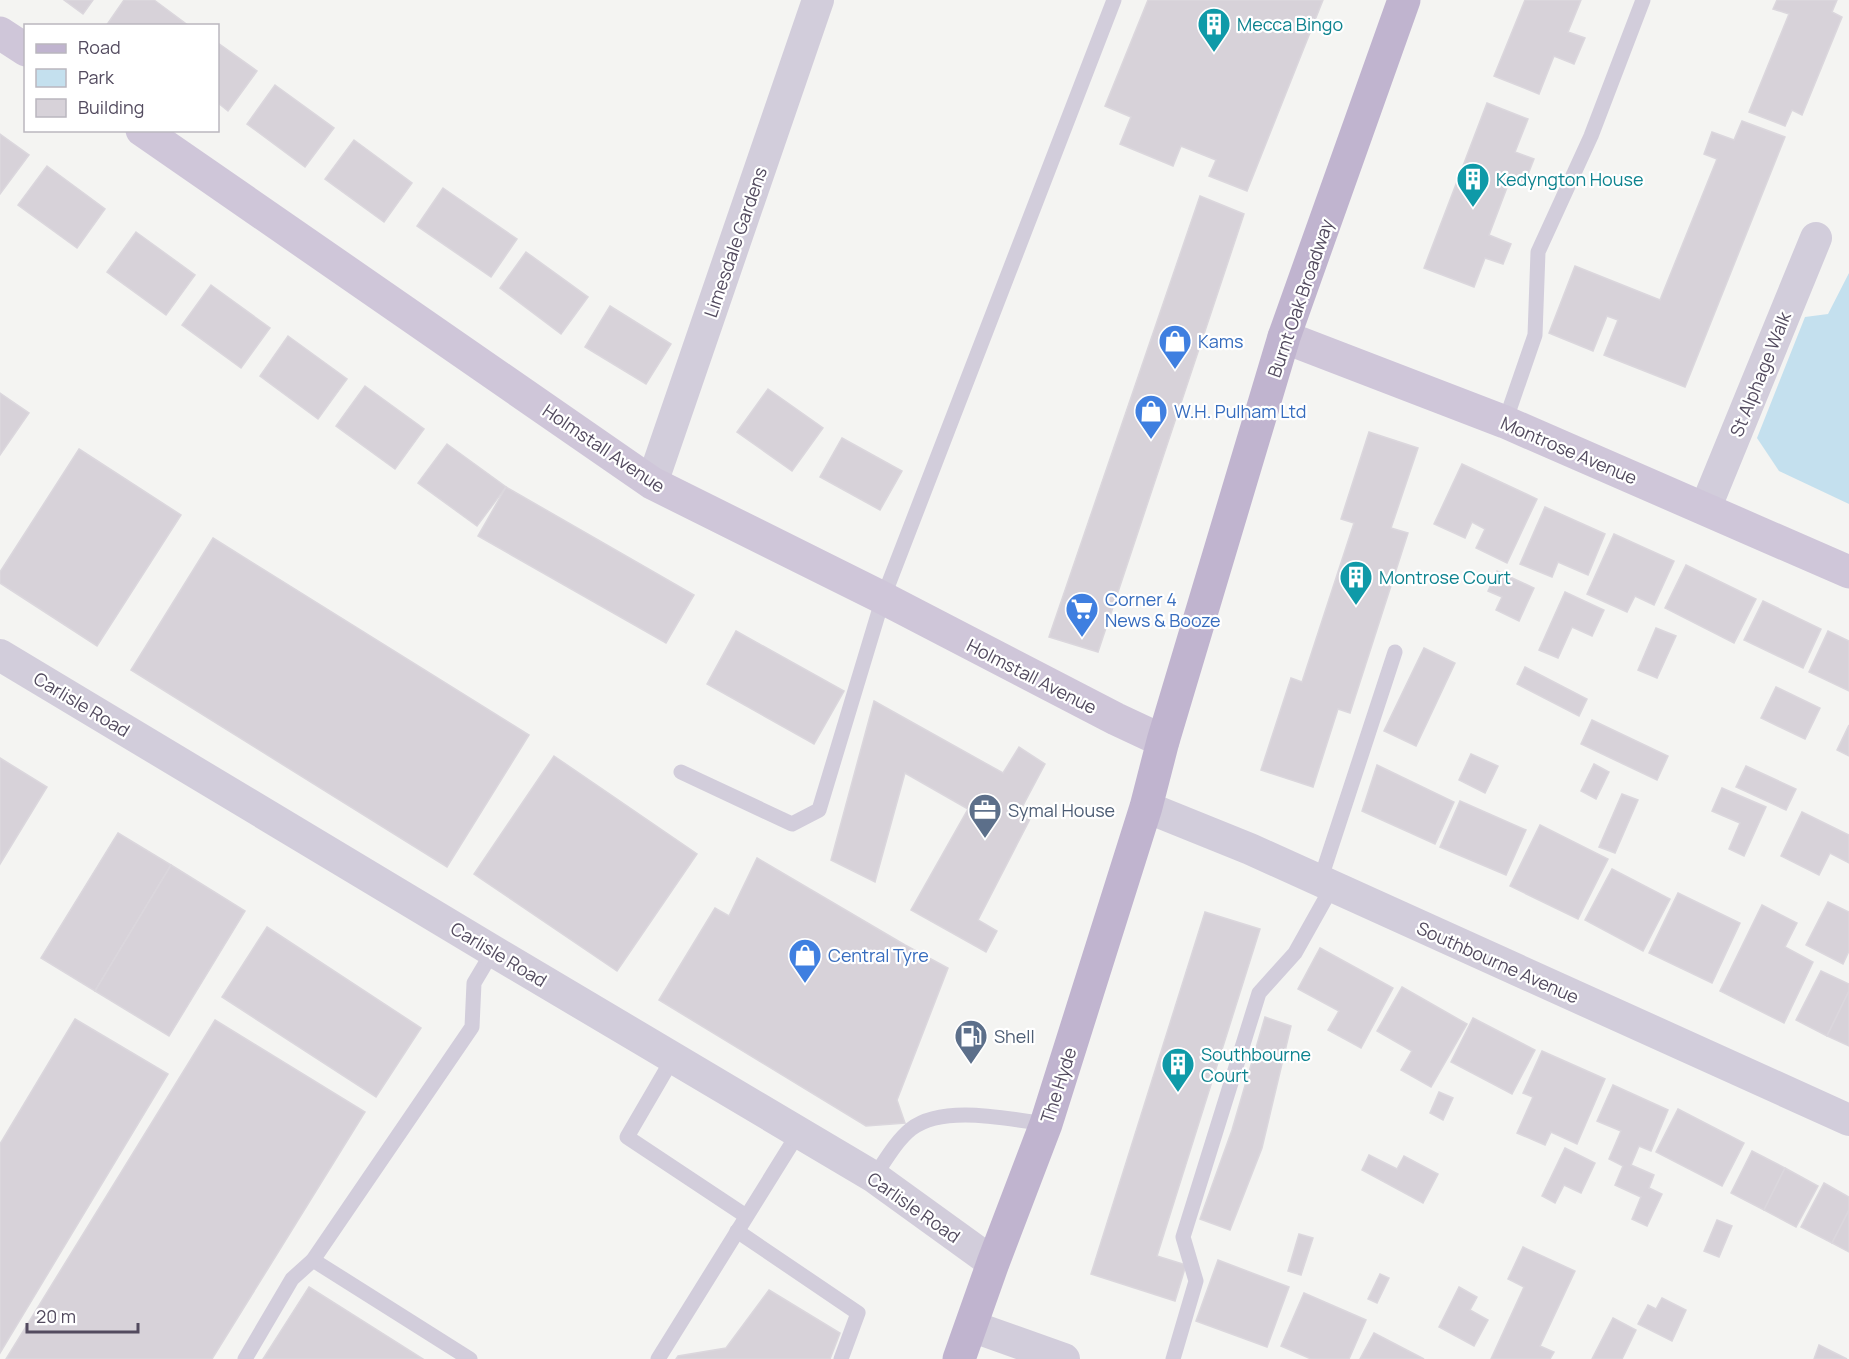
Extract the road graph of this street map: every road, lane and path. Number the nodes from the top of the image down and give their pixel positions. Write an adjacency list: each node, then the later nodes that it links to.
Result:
1 (818, 0): 11 (street, Limesdale Gardens)
2 (1114, 0): 14 (lane)
3 (1404, 0): 9 (main road, Burnt Oak Broadway)
4 (1644, 0): 10 (lane)
5 (0, 33): 6 (street)
6 (24, 49)
7 (145, 132): 11 (street, Holmstall Avenue)
8 (1816, 238): 12 (street, St Alphage Walk)
9 (1284, 337): 10 (street, Montrose Avenue); 17 (main road, Burnt Oak Broadway)
10 (1505, 422): 12 (street, Montrose Avenue)
11 (652, 483): 14 (street, Holmstall Avenue)
12 (1705, 509): 13 (street, Montrose Avenue)
13 (1849, 572)
14 (883, 598): 17 (street, Holmstall Avenue); 18 (lane)
15 (1395, 652): 20 (lane)
16 (0, 655): 21 (street, Carlisle Road)
17 (1163, 741): 19 (main road, Burnt Oak Broadway)
18 (681, 772)
19 (1146, 807): 20 (street, Southbourne Avenue); 24 (main road, The Hyde)
20 (1326, 884): 23 (street, Southbourne Avenue); 38 (lane)
21 (493, 951): 22 (street, Carlisle Road); 29 (lane)
22 (673, 1058): 25 (street, Carlisle Road); 27 (lane)
23 (1849, 1120)
24 (1046, 1124): 26 (lane); 30 (main road, The Hyde)
25 (799, 1132): 26 (street, Carlisle Road); 27 (lane)
26 (874, 1177): 30 (street, Carlisle Road)
27 (746, 1216): 28 (lane)
28 (737, 1232): 34 (lane); 35 (lane)
29 (313, 1260): 32 (lane); 33 (lane)
30 (993, 1263): 31 (main road, The Hyde)
31 (971, 1326): 36 (main road, The Hyde); 37 (street)
32 (245, 1359)
33 (470, 1359)
34 (658, 1359)
35 (841, 1359)
36 (958, 1359)
37 (1064, 1359)
38 (1173, 1359)

